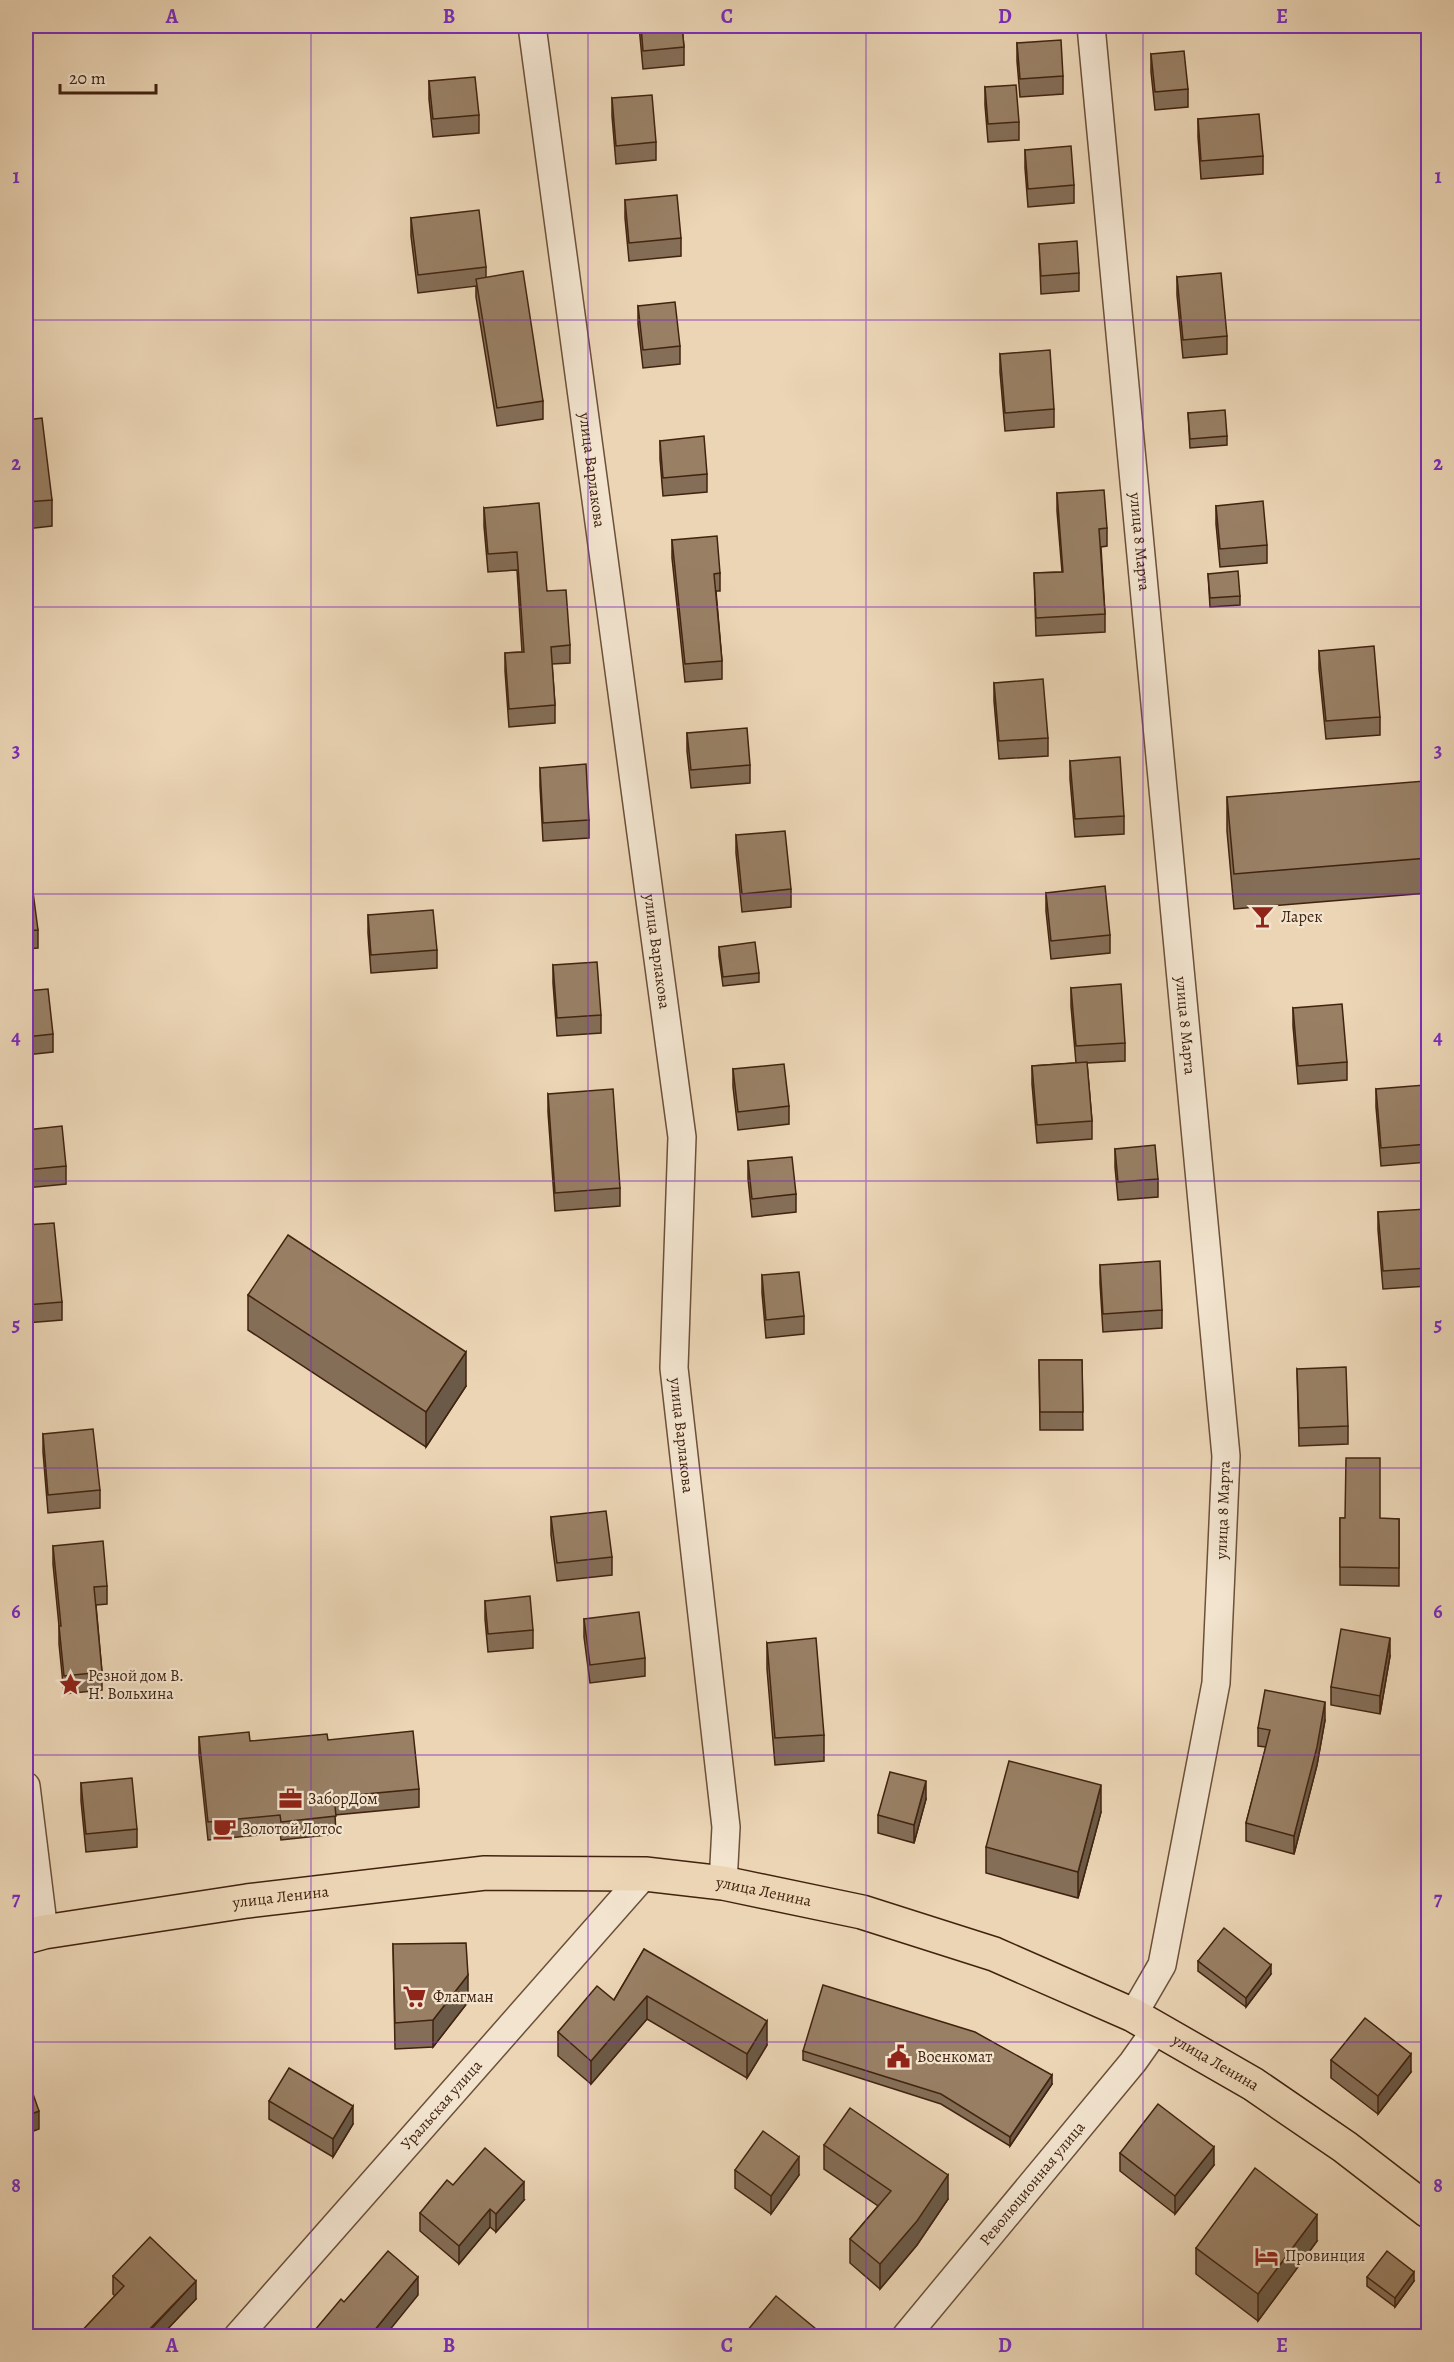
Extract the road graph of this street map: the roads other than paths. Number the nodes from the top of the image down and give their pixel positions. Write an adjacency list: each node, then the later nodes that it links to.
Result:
1 (532, 26): 5 (street, улица Варлакова)
2 (1091, 26): 7 (street, улица 8 Марта)
3 (26, 1786): 6 (street)
4 (645, 1875): 5 (main road, улица Ленина); 6 (main road, улица Ленина); 9 (street, Уральская улица)
5 (723, 1883): 7 (main road, улица Ленина)
6 (35, 1935)
7 (1145, 2021): 8 (main road, улица Ленина); 10 (street, Революционная улица)
8 (1428, 2211)
9 (238, 2337)
10 (906, 2337)

